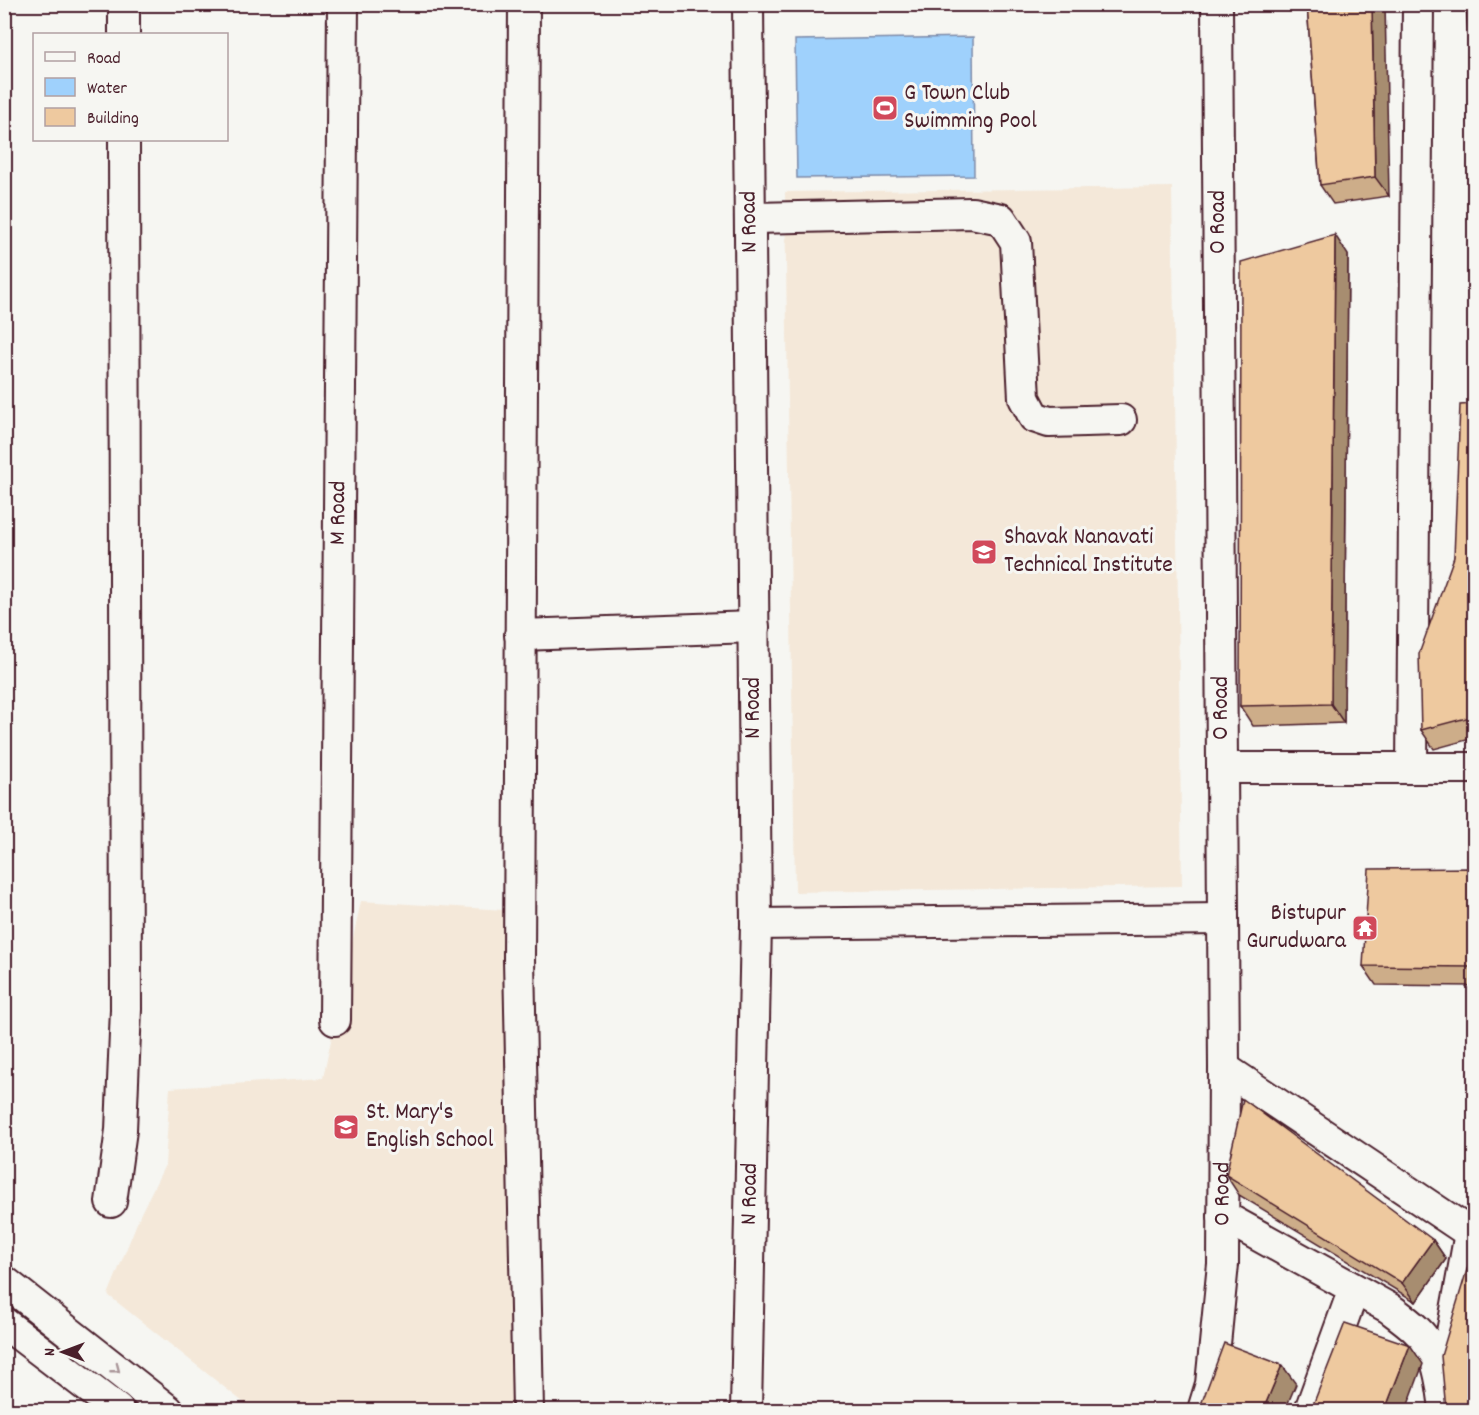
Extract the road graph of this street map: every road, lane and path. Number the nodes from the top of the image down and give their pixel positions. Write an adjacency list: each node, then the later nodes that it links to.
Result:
1 (124, 4): 7 (street)
2 (343, 4): 18 (street, M Road)
3 (524, 4): 12 (street)
4 (748, 4): 9 (street, N Road)
5 (1217, 4): 13 (street, O Road)
6 (1418, 4): 14 (street)
7 (124, 33)
8 (124, 141): 20 (street)
9 (750, 218): 10 (street); 11 (street, N Road)
10 (1121, 420)
11 (754, 627): 12 (street); 17 (street, N Road)
12 (520, 635): 29 (street)
13 (1222, 768): 14 (street); 16 (street, O Road)
14 (1412, 768): 15 (street)
15 (1474, 768)
16 (1224, 919): 17 (street); 19 (street, O Road)
17 (756, 924): 30 (street, N Road)
18 (335, 1020)
19 (1224, 1068): 21 (street, O Road); 22 (street)
20 (111, 1202)
21 (1223, 1216): 24 (street); 31 (street, O Road)
22 (1472, 1233): 26 (street)
23 (4, 1281): 28 (street, one-way to 28)
24 (1354, 1289): 26 (street); 32 (street)
25 (4, 1323): 27 (street)
26 (1440, 1403)
27 (117, 1410)
28 (168, 1410)
29 (528, 1410)
30 (746, 1410)
31 (1203, 1410)
32 (1310, 1410)

